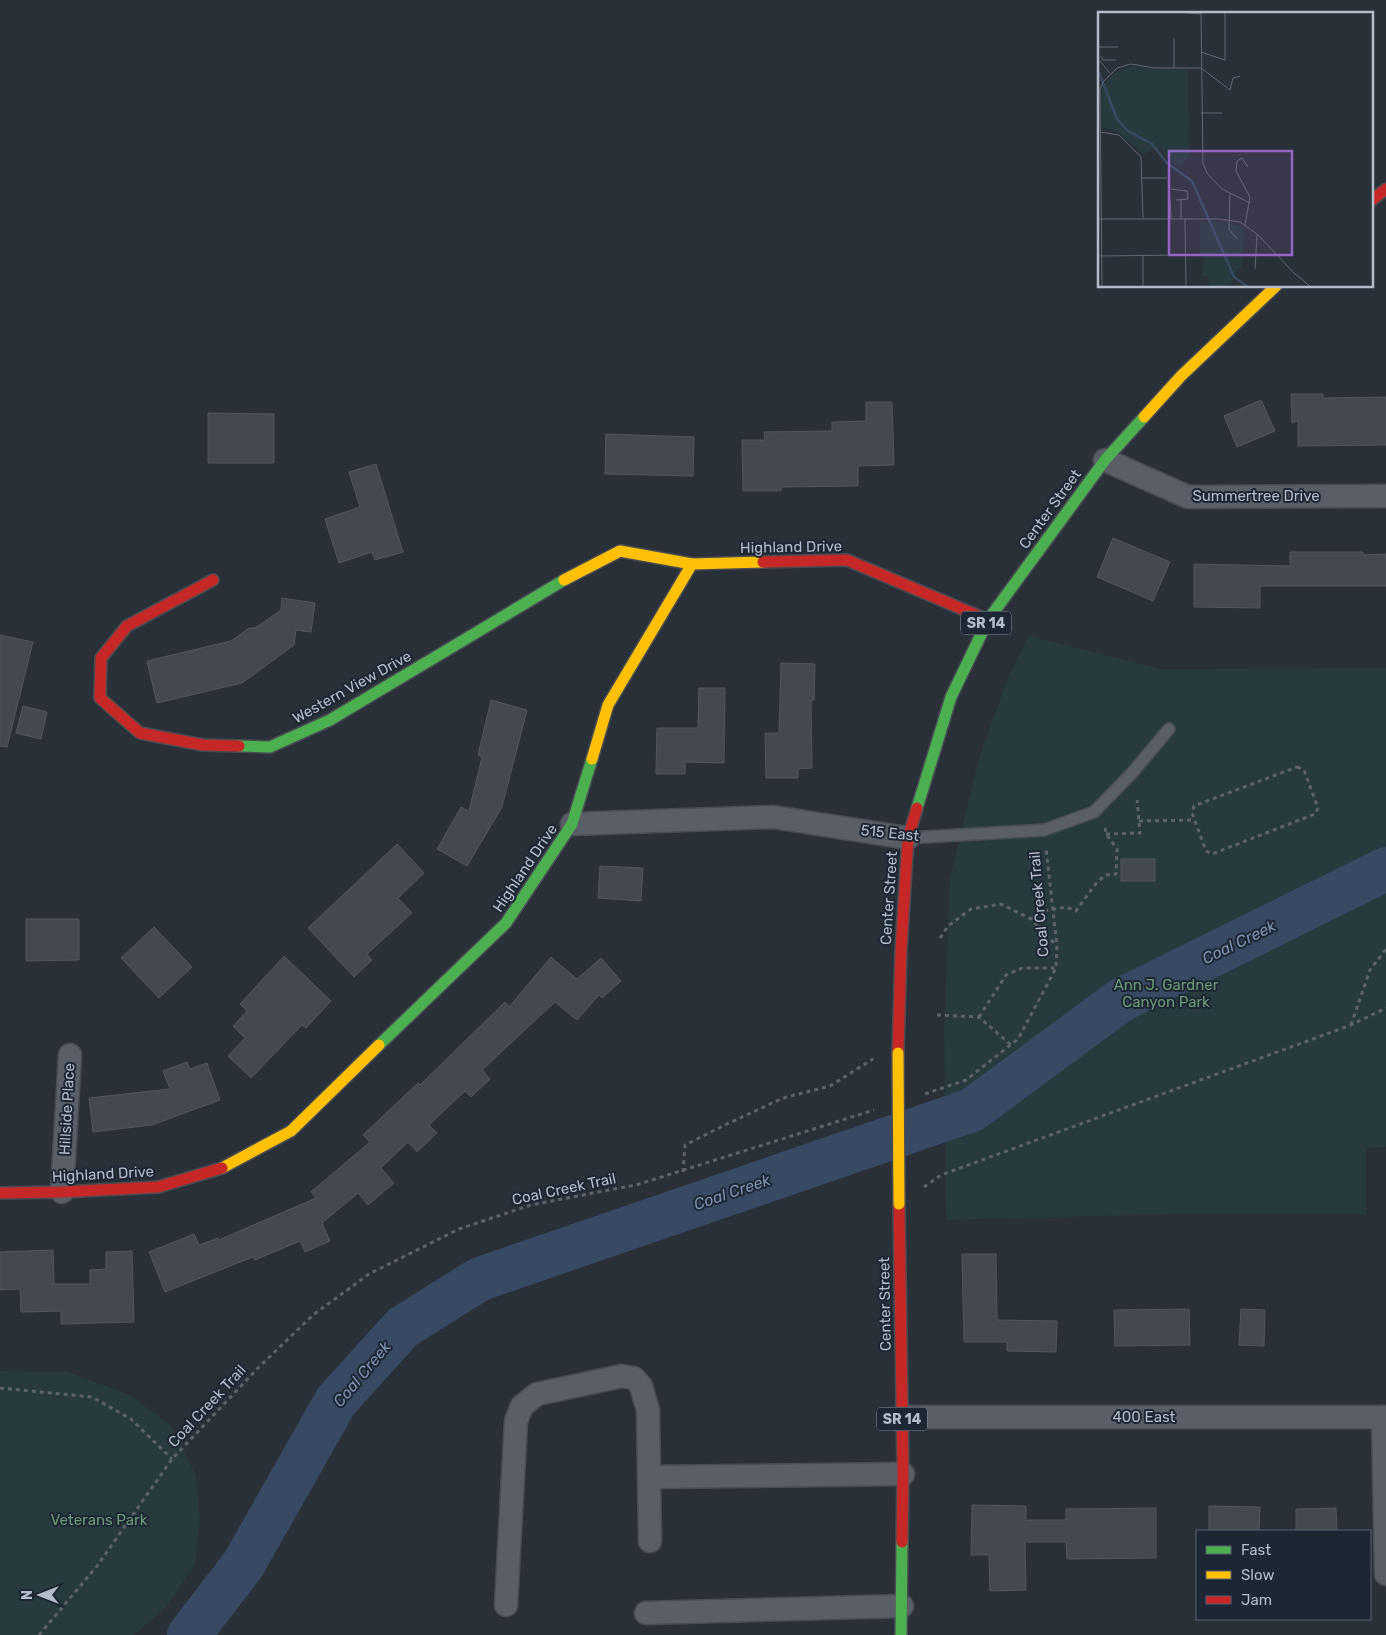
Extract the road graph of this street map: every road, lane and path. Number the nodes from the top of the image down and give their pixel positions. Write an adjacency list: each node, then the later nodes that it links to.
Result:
1 (1386, 189): 2 (street)
2 (1374, 198)
3 (1274, 288): 4 (street, Center Street / SR 14)
4 (1105, 460): 5 (street, Summertree Drive); 8 (street, Center Street / SR 14)
5 (1386, 496)
6 (692, 564): 7 (street, Western View Drive); 8 (street, Highland Drive); 14 (street, Highland Drive)
7 (212, 580)
8 (988, 620): 17 (street, Center Street / SR 14)
9 (1169, 729): 11 (lane, 515 East)
10 (1137, 800): 13 (path)
11 (1103, 802): 15 (lane, 515 East); 16 (path)
12 (1194, 820): 12 (path); 13 (path)
13 (1139, 821): 16 (path)
14 (572, 824): 17 (street, 515 East); 34 (street, Highland Drive)
15 (1044, 830): 17 (lane, 515 East); 18 (path, Coal Creek Trail)
16 (1106, 834): 18 (path)
17 (908, 838): 29 (street, Center Street / SR 14)
18 (1053, 909): 19 (path); 21 (path, Coal Creek Trail)
19 (1031, 919): 20 (path); 21 (path)
20 (940, 938)
21 (1057, 946): 23 (path, Coal Creek Trail)
22 (1386, 949): 27 (path)
23 (1056, 968): 26 (path); 28 (path, Coal Creek Trail)
24 (1386, 1008): 27 (path)
25 (937, 1016): 26 (path)
26 (979, 1017): 28 (path)
27 (1351, 1025): 36 (path)
28 (1011, 1045): 31 (path, Coal Creek Trail)
29 (898, 1048): 33 (path); 36 (street, Center Street / SR 14, bridge)
30 (70, 1055): 34 (street, Hillside Place)
31 (919, 1096)
32 (881, 1108): 33 (path, Coal Creek Trail)
33 (683, 1172): 40 (path, Coal Creek Trail)
34 (62, 1192): 35 (street, Highland Drive)
35 (0, 1193)
36 (899, 1204): 38 (street, Center Street / SR 14)
37 (0, 1388): 40 (path)
38 (902, 1417): 39 (street, 400 East); 41 (street, Center Street / SR 14)
39 (1385, 1417): 44 (street)
40 (172, 1459): 48 (path, Coal Creek Trail)
41 (903, 1474): 42 (street); 46 (street, Center Street / SR 14)
42 (649, 1477): 43 (street); 45 (street)
43 (650, 1541)
44 (1386, 1574)
45 (506, 1605)
46 (902, 1606): 47 (street); 49 (street, Center Street / SR 14)
47 (646, 1613)
48 (39, 1635)
49 (901, 1635)

